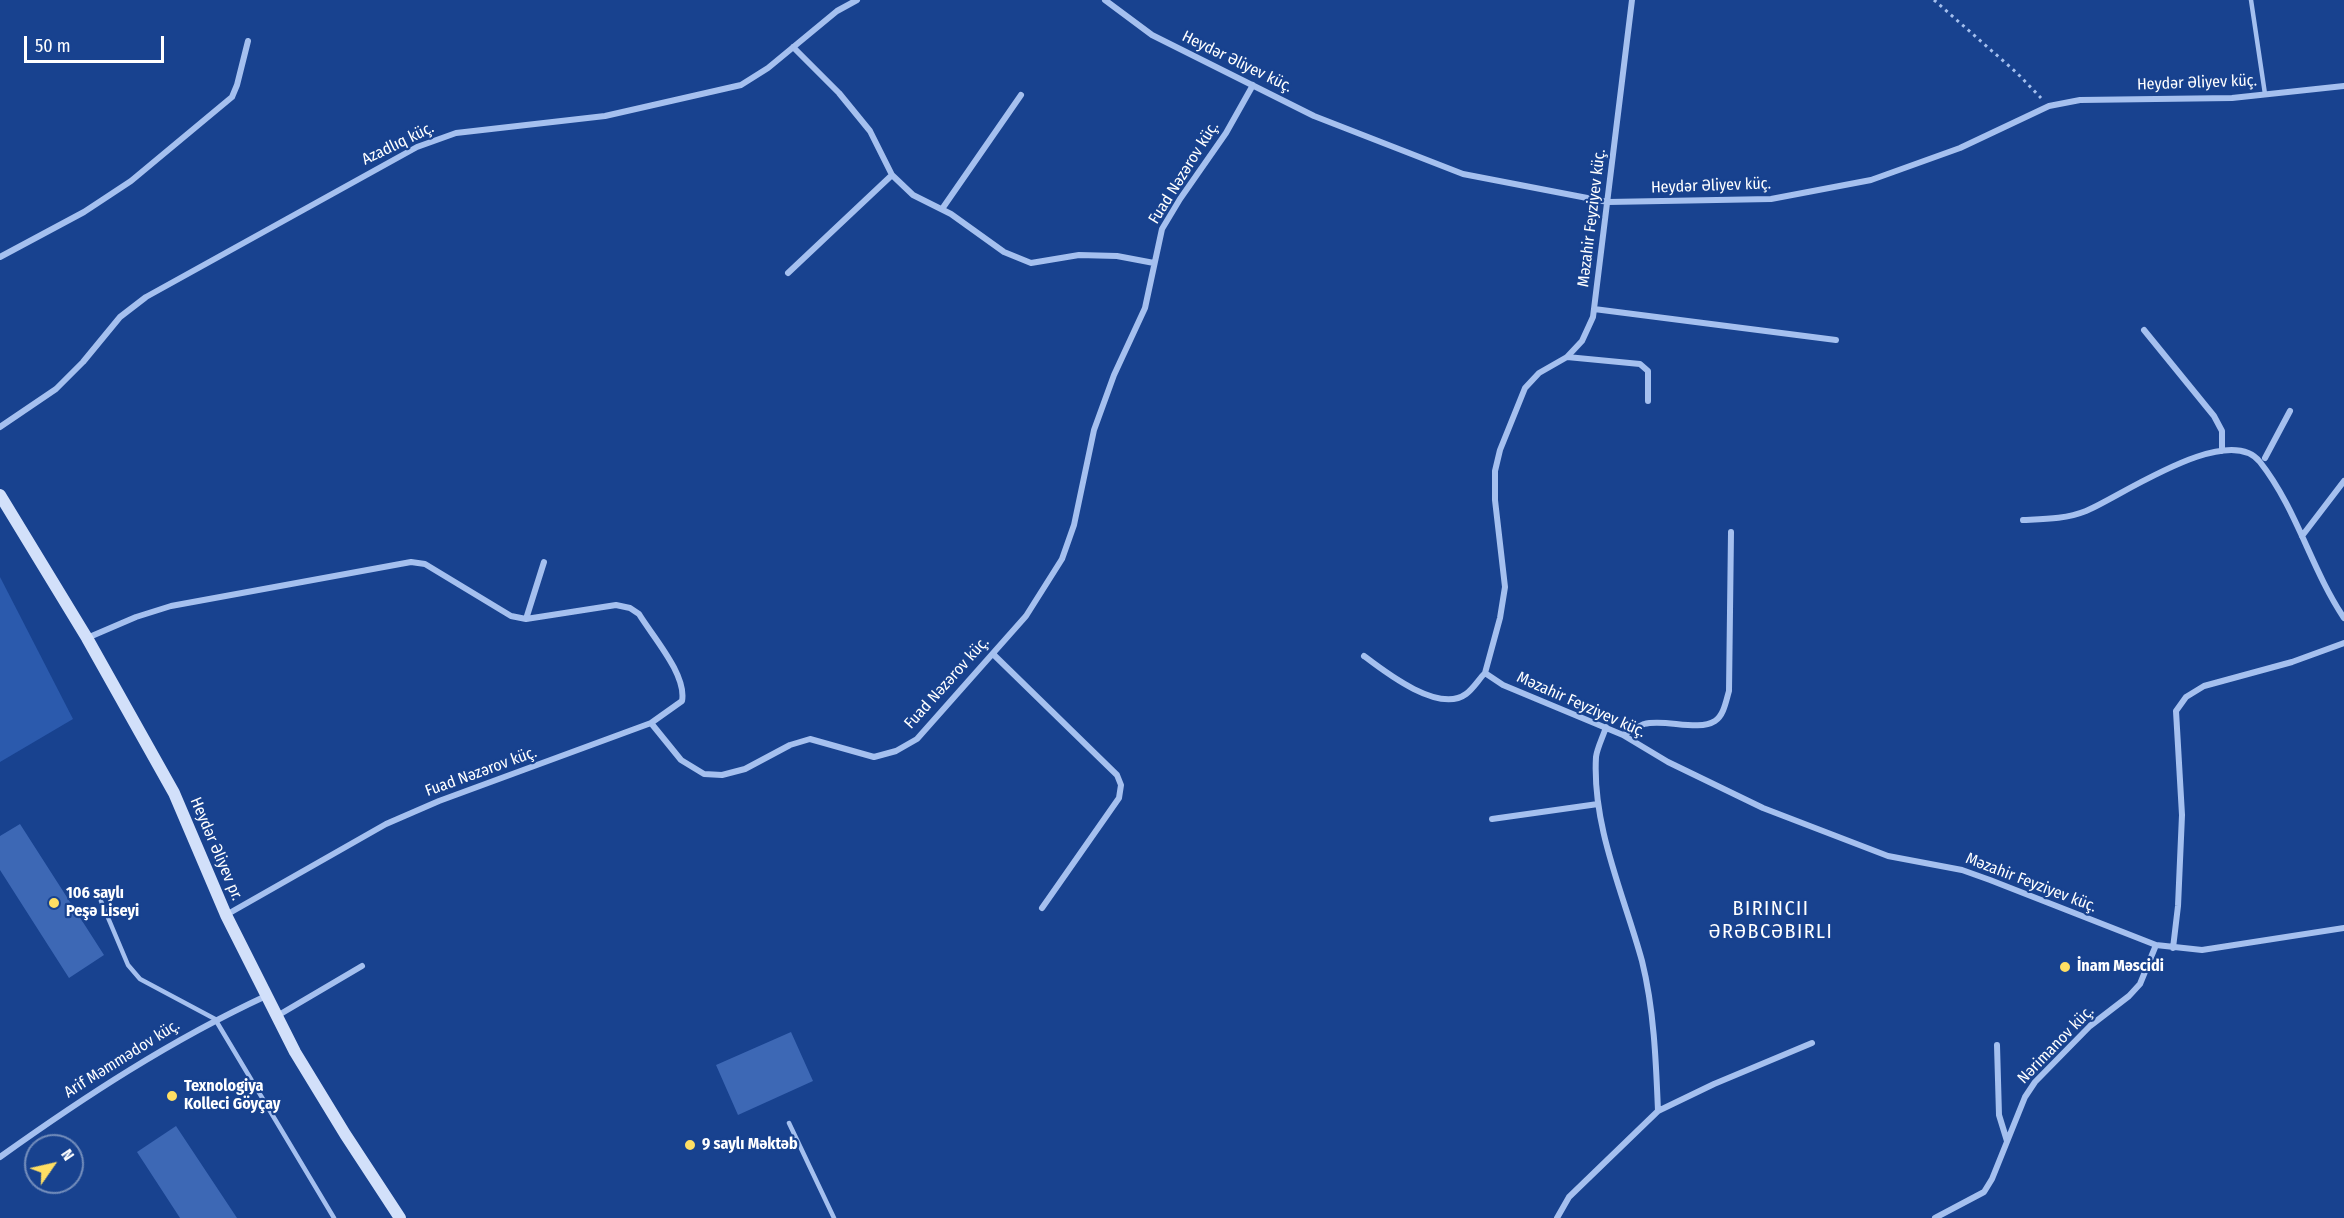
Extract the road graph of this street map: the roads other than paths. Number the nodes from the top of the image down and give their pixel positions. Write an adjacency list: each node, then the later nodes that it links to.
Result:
1 (857, 0): 6 (street, Azadlıq küç.)
2 (1105, 0): 7 (street, Heydər Əliyev küç.)
3 (1632, 0): 12 (street, Məzahir Feyziyev küç.)
4 (2251, 0): 9 (lane)
5 (248, 41): 14 (street)
6 (793, 47): 11 (street); 23 (street, Azadlıq küç.)
7 (1252, 85): 12 (street, Heydər Əliyev küç.); 15 (street, Fuad Nəzərov küç.)
8 (2344, 86): 9 (street, Heydər Əliyev küç.)
9 (2265, 94): 12 (street, Heydər Əliyev küç.)
10 (1021, 95): 13 (street)
11 (892, 175): 13 (street); 16 (street)
12 (1608, 201): 17 (street, Məzahir Feyziyev küç.)
13 (942, 209): 15 (street)
14 (0, 257)
15 (1154, 263): 36 (street, Fuad Nəzərov küç.)
16 (788, 273)
17 (1594, 309): 19 (street); 20 (street, Məzahir Feyziyev küç.)
18 (2144, 330): 24 (street)
19 (1836, 340)
20 (1567, 357): 21 (street); 38 (street, Məzahir Feyziyev küç.)
21 (1648, 401)
22 (2290, 411): 25 (street)
23 (0, 427)
24 (2222, 451): 28 (street); 30 (street)
25 (2265, 458)
26 (2344, 481): 30 (street)
27 (0, 495): 34 (main road, Heydər Əliyev pr.)
28 (2023, 520)
29 (1731, 532): 41 (street)
30 (2302, 536): 32 (street)
31 (544, 562): 33 (street)
32 (2344, 618)
33 (526, 619): 34 (street); 39 (street)
34 (87, 638): 46 (main road, Heydər Əliyev pr.)
35 (2344, 643): 49 (street)
36 (993, 654): 39 (street, Fuad Nəzərov küç.); 45 (street)
37 (1364, 656): 38 (street)
38 (1485, 672): 40 (street, Məzahir Feyziyev küç.)
39 (651, 723): 46 (street, Fuad Nəzərov küç.)
40 (1606, 727): 41 (street, Məzahir Feyziyev küç.); 42 (street)
41 (1623, 735): 48 (street, Məzahir Feyziyev küç.)
42 (1598, 804): 43 (street); 56 (street)
43 (1492, 819)
44 (101, 901): 53 (lane)
45 (1042, 908)
46 (226, 915): 51 (main road, Heydər Əliyev pr.)
47 (2344, 928): 49 (street, Məzahir Feyziyev küç.)
48 (2156, 945): 49 (street, Məzahir Feyziyev küç.); 58 (street, Nərimanov küç.)
49 (2173, 948)
50 (362, 966): 52 (street)
51 (266, 996): 52 (main road, Heydər Əliyev pr.); 53 (street, Arif Məmmədov küç.)
52 (276, 1017): 61 (main road, Heydər Əliyev pr.)
53 (215, 1019): 59 (street, Arif Məmmədov küç.); 60 (lane)
54 (1812, 1043): 56 (street)
55 (1997, 1045): 58 (street)
56 (1658, 1110): 63 (street)
57 (789, 1123): 62 (lane)
58 (2007, 1141): 64 (street, Nərimanov küç.)
59 (0, 1157)
60 (334, 1218)
61 (400, 1218)
62 (834, 1218)
63 (1557, 1218)
64 (1935, 1218)

